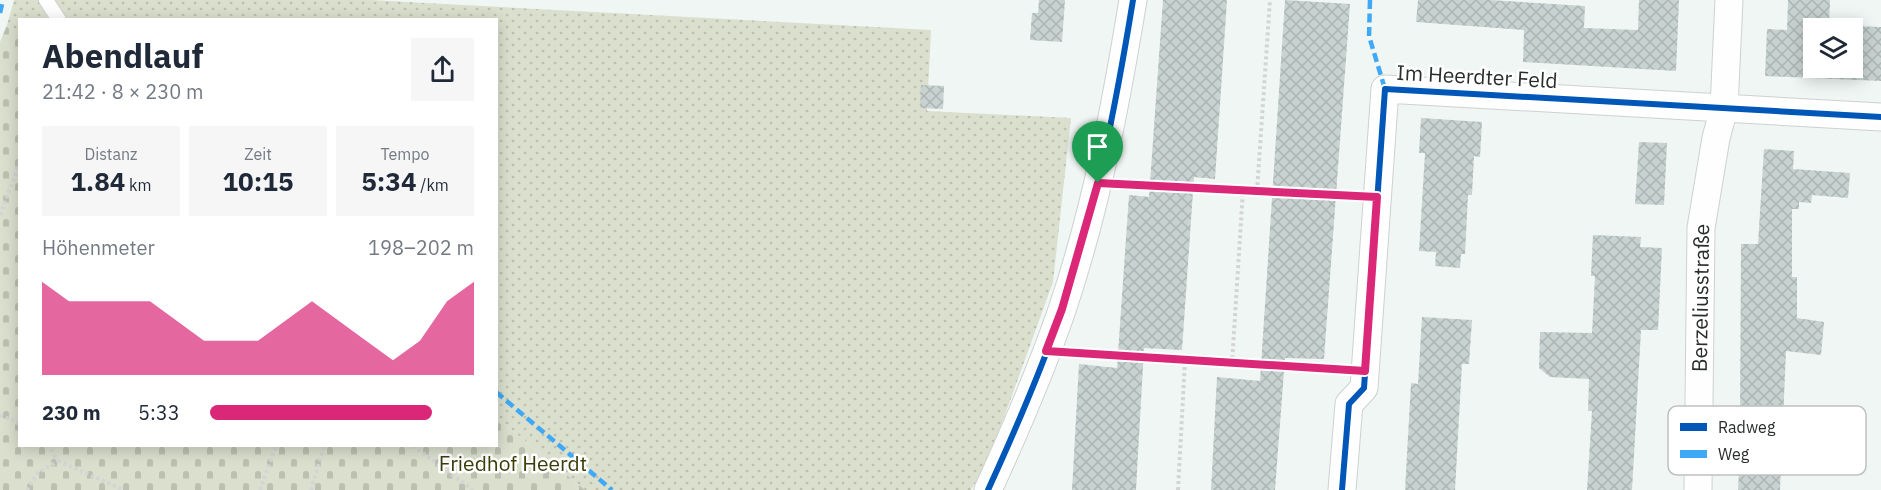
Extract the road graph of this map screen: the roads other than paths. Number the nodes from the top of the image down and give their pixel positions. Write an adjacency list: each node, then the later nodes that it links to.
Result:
1 (46, 0): 4 (lane)
2 (1133, 0): 9 (street)
3 (1729, 0): 5 (street, Berzeliusstraße)
4 (58, 18)
5 (1724, 108): 6 (street); 7 (street, Berzeliusstraße); 10 (street, Im Heerdter Feld)
6 (1881, 117)
7 (1699, 406)
8 (1698, 475): 11 (street, Berzeliusstraße)
9 (988, 490)
10 (1341, 490)
11 (1698, 490)

